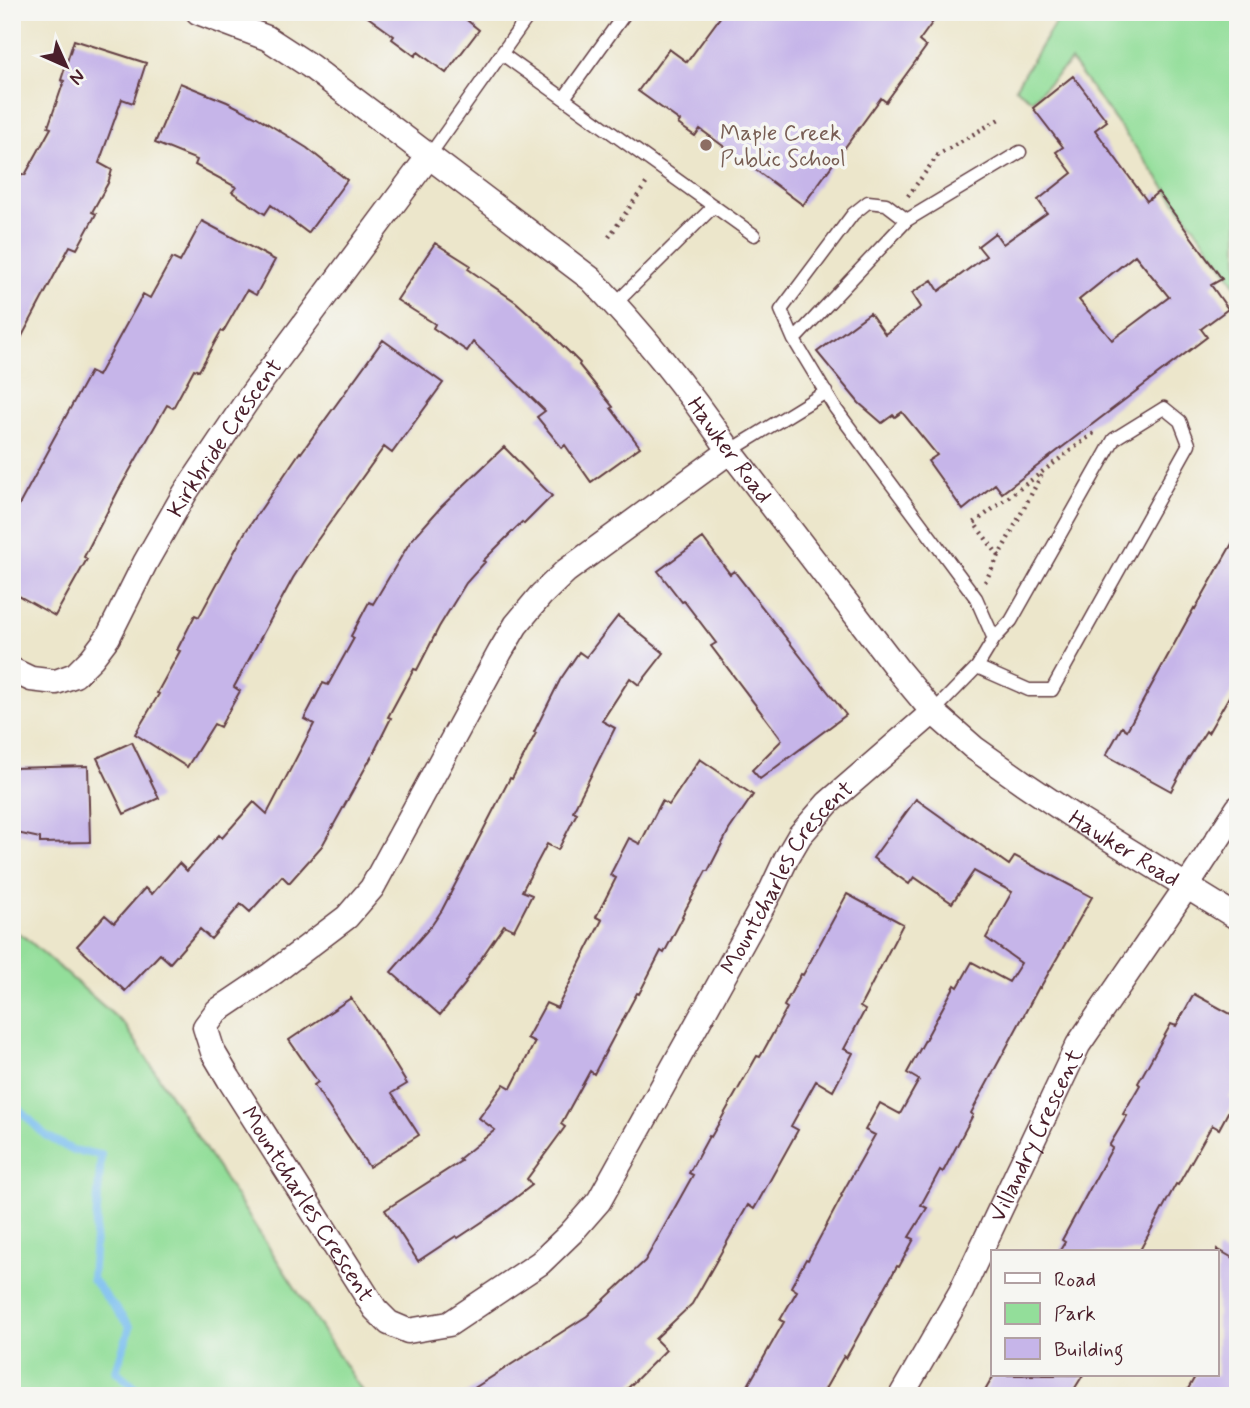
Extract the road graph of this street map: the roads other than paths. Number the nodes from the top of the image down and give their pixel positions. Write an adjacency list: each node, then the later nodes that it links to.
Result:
1 (198, 12): 7 (street, Hawker Road)
2 (531, 12): 4 (lane)
3 (626, 12): 5 (lane)
4 (502, 54): 5 (lane); 7 (lane)
5 (564, 98): 8 (lane)
6 (1020, 152): 9 (lane)
7 (429, 156): 11 (street, Hawker Road); 17 (street, Kirkbride Crescent)
8 (714, 206): 10 (lane); 11 (lane)
9 (907, 220): 12 (lane); 12 (lane)
10 (754, 235)
11 (615, 304): 14 (street, Hawker Road)
12 (794, 340): 13 (lane)
13 (826, 392): 14 (lane); 15 (lane)
14 (730, 451): 18 (street, Hawker Road); 18 (street, Mountcharles Crescent)
15 (994, 639): 16 (lane); 16 (lane)
16 (977, 667): 18 (lane)
17 (12, 670)
18 (933, 712): 20 (street, Hawker Road)
19 (1238, 808): 20 (street, Villandry Crescent)
20 (1187, 886): 21 (street, Hawker Road); 22 (street, Villandry Crescent)
21 (1238, 918)
22 (901, 1396)

